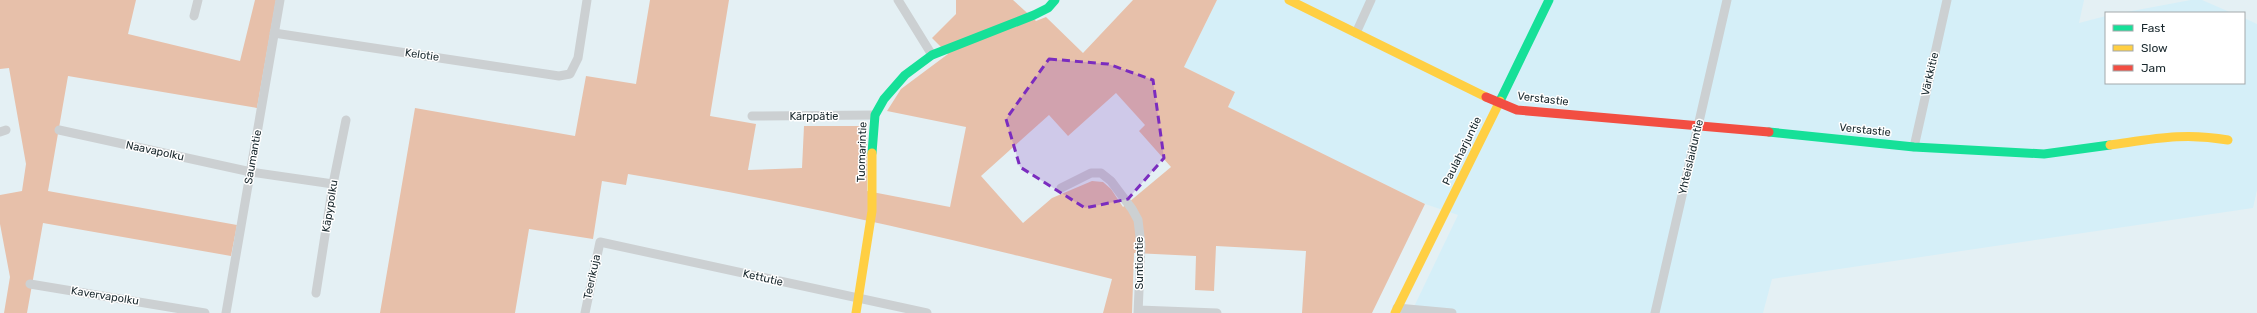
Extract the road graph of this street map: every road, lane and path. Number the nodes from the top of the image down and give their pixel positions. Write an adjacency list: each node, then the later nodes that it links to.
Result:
1 (198, 0): 11 (street)
2 (280, 0): 12 (street, Saumantie)
3 (587, 0): 12 (street, Kelotie)
4 (898, 0): 14 (street)
5 (1055, 0): 14 (street, Tuomarintie)
6 (1288, 0): 13 (street, Verstastie)
7 (1371, 0): 13 (street)
8 (1550, 0): 15 (street, Paulaharjuntie)
9 (1727, 0): 19 (street, Yhteislaiduntie)
10 (1947, 0): 22 (street, Värkkitie)
11 (194, 16)
12 (274, 33): 23 (street, Saumantie)
13 (1356, 33): 15 (street, Verstastie)
14 (932, 55): 16 (street, Tuomarintie)
15 (1499, 103): 19 (street, Verstastie); 30 (street, Paulaharjuntie)
16 (875, 115): 17 (street, Kärppätie); 29 (street, Tuomarintie)
17 (752, 116)
18 (346, 120): 24 (street, Käpypolku)
19 (1698, 125): 22 (street, Verstastie); 39 (street, Yhteislaiduntie)
20 (59, 130): 23 (street, Naavapolku)
21 (2228, 140): 22 (street, Verstastie)
22 (1914, 147)
23 (251, 172): 24 (street, Naavapolku); 33 (street, Saumantie)
24 (333, 184): 28 (street, Käpypolku)
25 (1062, 188): 31 (street, Suntiontie)
26 (600, 242): 29 (street, Kettutie); 34 (street, Teerikuja)
27 (30, 284): 32 (street, Kavervapolku)
28 (316, 293)
29 (858, 299): 35 (street, Tuomarintie); 36 (street, Kettutie)
30 (1396, 310): 38 (street)
31 (1139, 311): 37 (street)
32 (205, 313)
33 (226, 313)
34 (585, 313)
35 (856, 313)
36 (927, 313)
37 (1217, 313)
38 (1452, 313)
39 (1655, 313)

